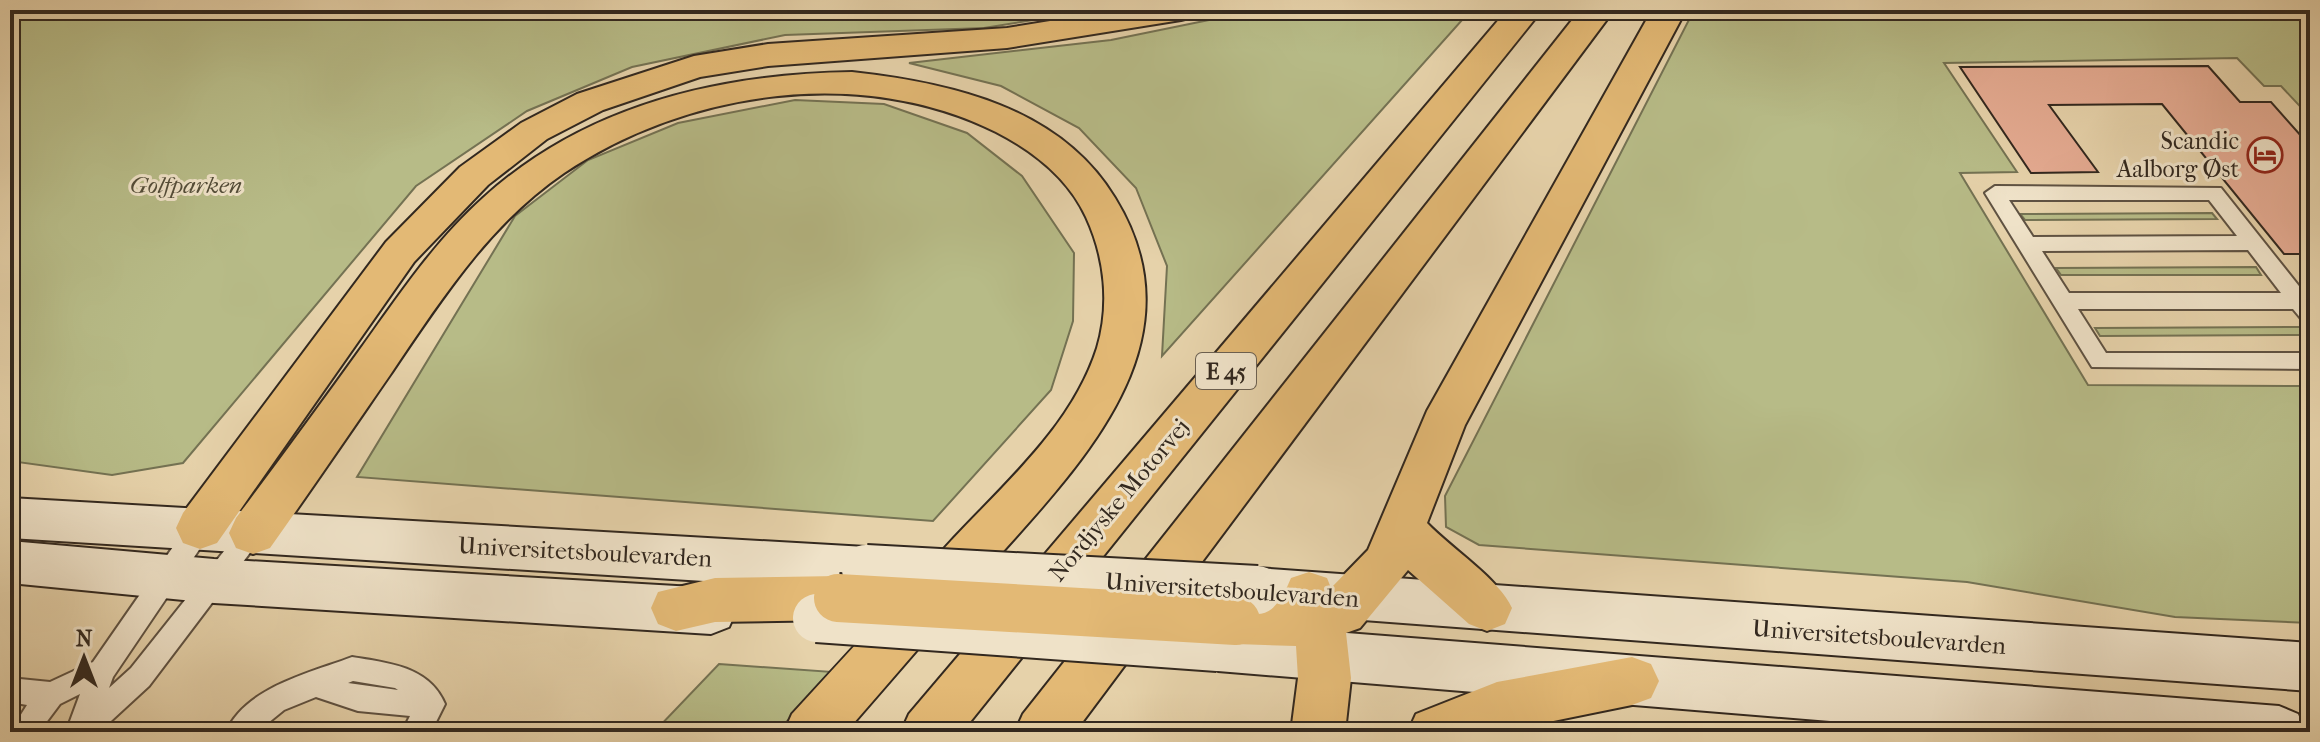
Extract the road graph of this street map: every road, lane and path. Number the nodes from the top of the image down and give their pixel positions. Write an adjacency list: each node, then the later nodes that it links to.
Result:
1 (1181, 10): 12 (highway)
2 (1525, 10): 31 (highway, Nordjyske Motorvej / E 45)
3 (1597, 10): 32 (highway)
4 (1669, 10): 11 (highway)
5 (2253, 243): 6 (lane); 6 (lane); 8 (lane)
6 (2026, 244): 7 (lane)
7 (2062, 301): 8 (lane); 9 (lane)
8 (2304, 308)
9 (2310, 361)
10 (10, 518): 12 (main road, Universitetsboulevarden)
11 (1401, 527): 17 (highway); 18 (highway)
12 (200, 528): 13 (main road, Universitetsboulevarden); 15 (lane)
13 (253, 533): 15 (lane); 16 (main road, Universitetsboulevarden); 30 (highway)
14 (10, 562): 15 (main road, Universitetsboulevarden)
15 (190, 579): 16 (main road, Universitetsboulevarden); 21 (lane); 27 (lane)
16 (840, 595): 19 (main road, Universitetsboulevarden, bridge); 19 (main road, Universitetsboulevarden, bridge)
17 (1487, 608): 18 (main road, Universitetsboulevarden); 20 (main road, Universitetsboulevarden)
18 (1328, 617): 19 (main road, Universitetsboulevarden); 19 (main road, Universitetsboulevarden); 22 (main road, Universitetsboulevarden); 33 (highway)
19 (1237, 620)
20 (2310, 667)
21 (102, 671): 24 (lane); 27 (lane)
22 (1632, 681): 25 (main road, Universitetsboulevarden); 34 (highway)
23 (10, 690): 24 (lane)
24 (51, 695): 26 (lane)
25 (2159, 728): 35 (main road, Universitetsboulevarden)
26 (23, 732)
27 (81, 732)
28 (240, 732): 29 (lane)
29 (416, 732)
30 (811, 732)
31 (928, 732)
32 (1042, 732)
33 (1318, 732)
34 (1435, 732)
35 (2279, 732)

